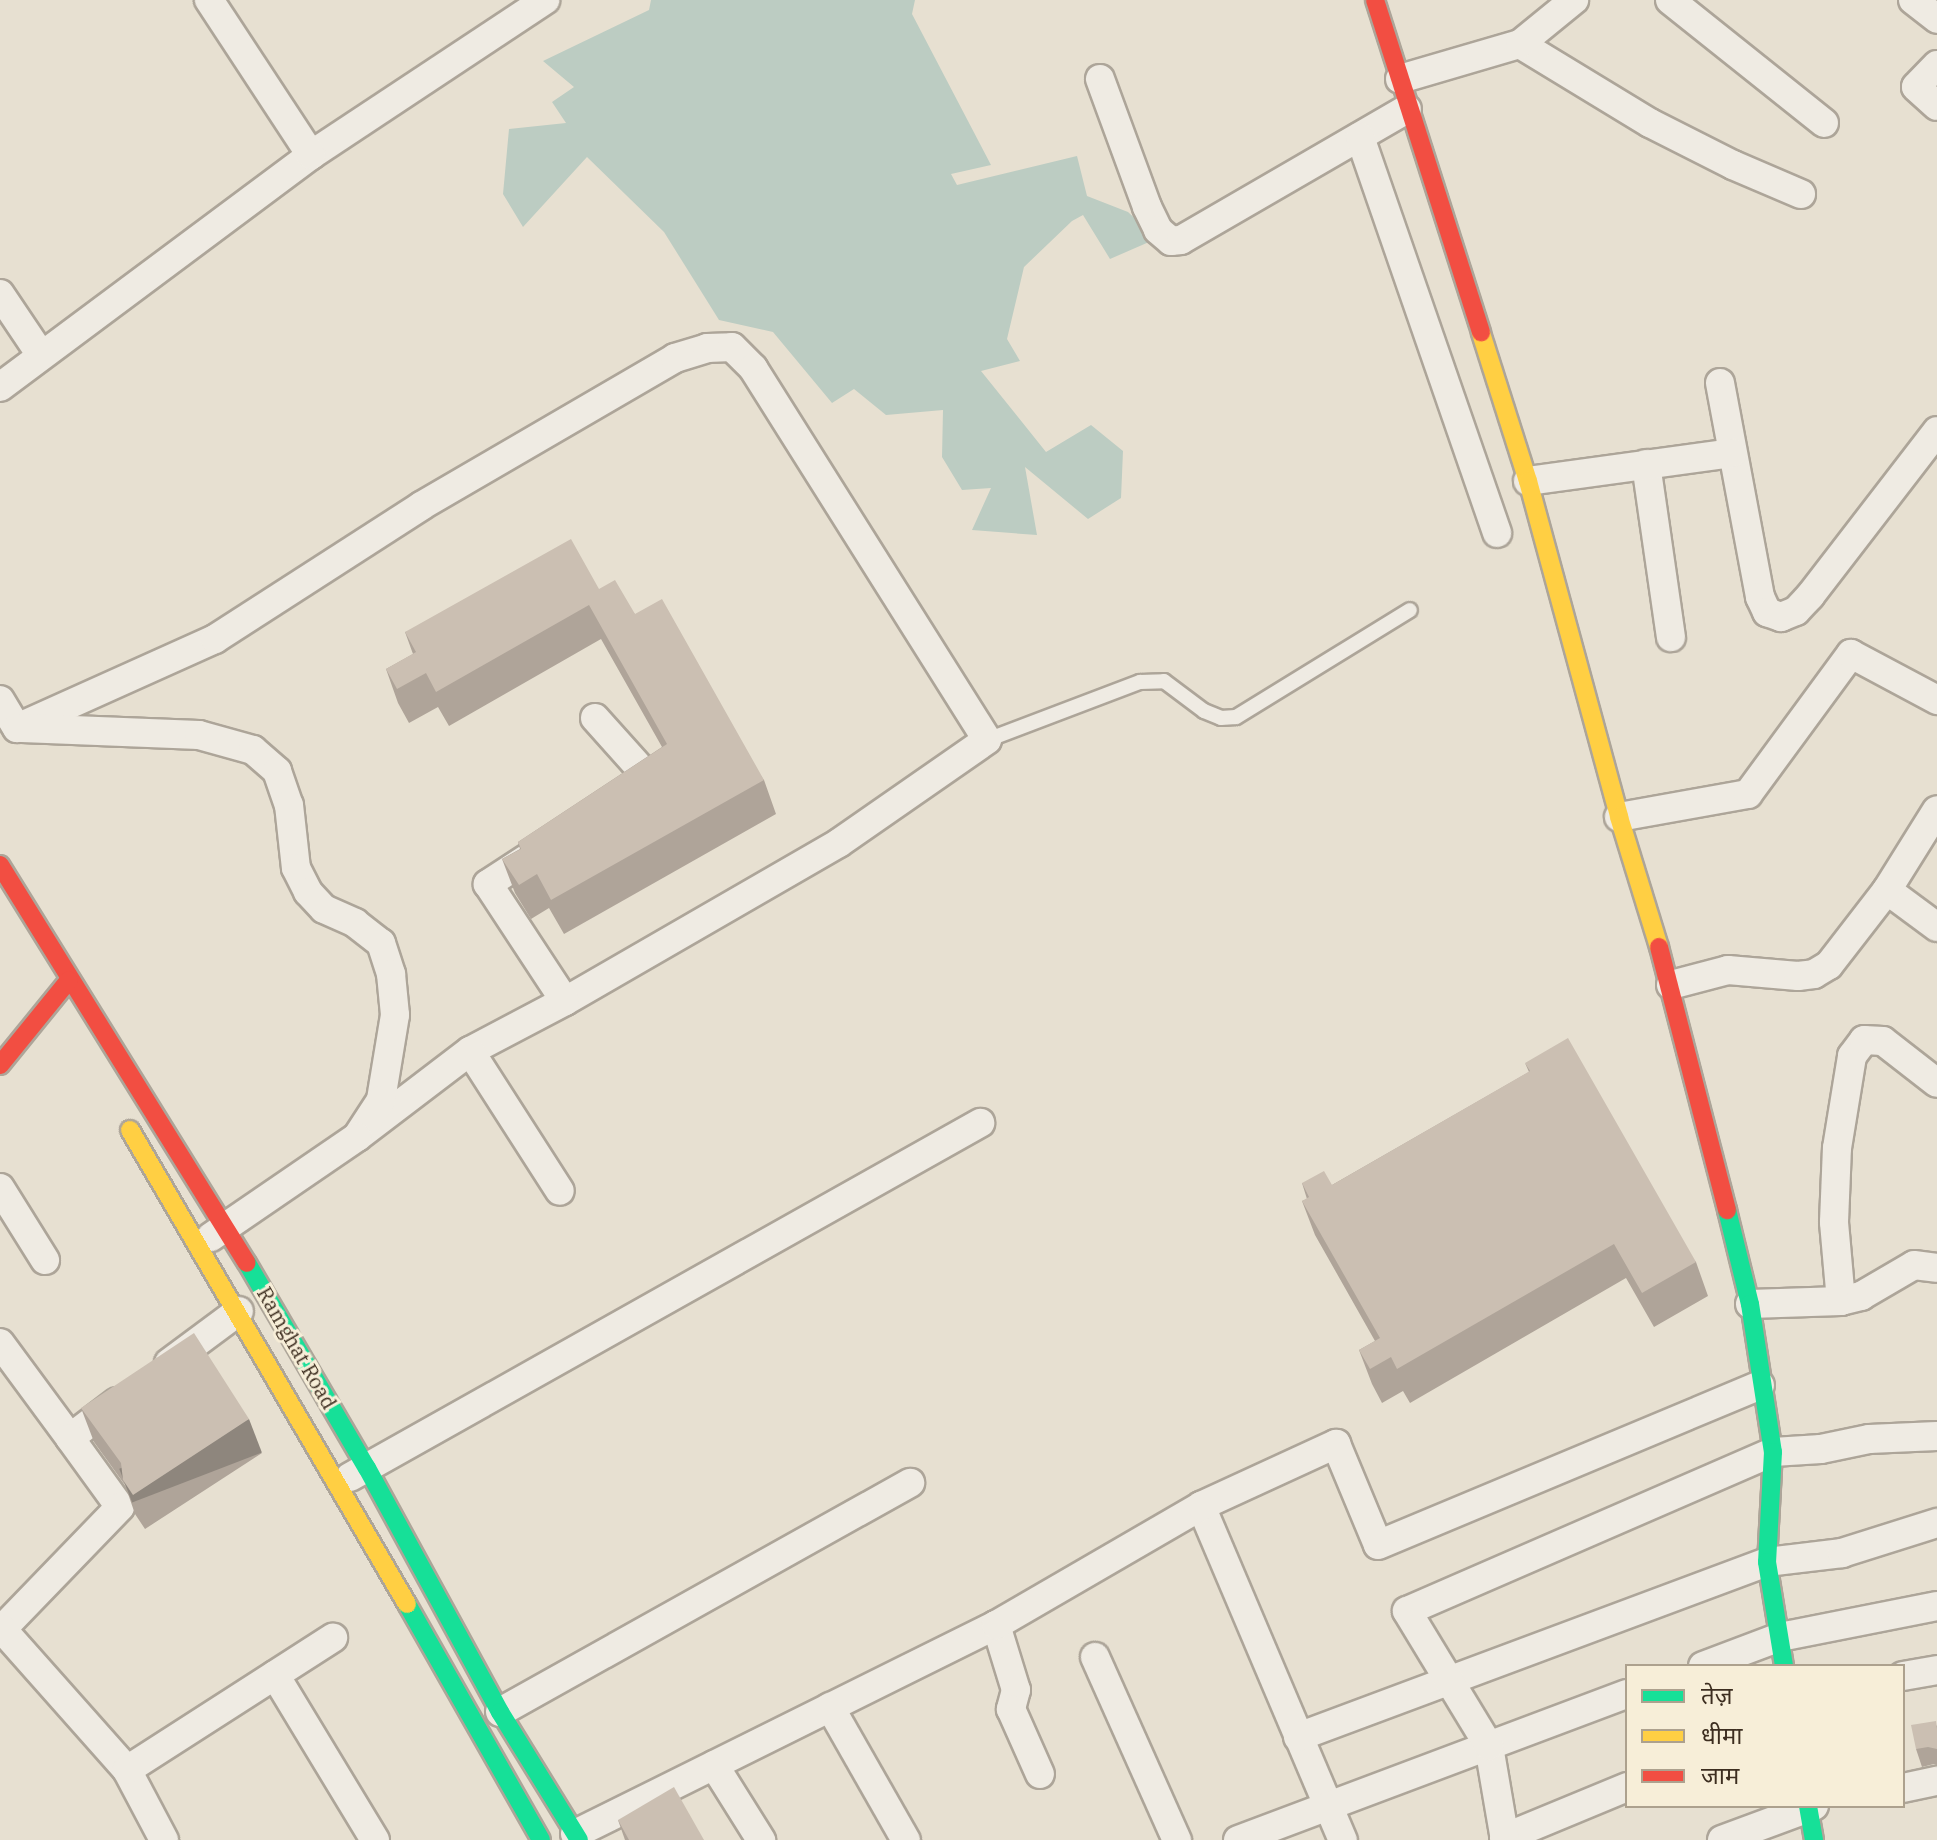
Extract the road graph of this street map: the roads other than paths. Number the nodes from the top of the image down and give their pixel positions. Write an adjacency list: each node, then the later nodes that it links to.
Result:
1 (209, 0): 16 (street)
2 (1375, 0): 11 (main road)
3 (1574, 0): 8 (street)
4 (1670, 0): 14 (street)
5 (1913, 0): 7 (street)
6 (538, 2): 16 (street)
7 (1937, 19)
8 (1520, 44): 11 (street); 17 (street)
9 (1937, 65): 12 (street)
10 (1100, 79): 15 (street)
11 (1400, 79): 13 (main road)
12 (1937, 106)
13 (1407, 109): 15 (street); 25 (main road)
14 (1824, 123)
15 (1360, 137): 26 (street)
16 (311, 155): 19 (street)
17 (1801, 194)
18 (0, 294): 19 (street)
19 (41, 355): 21 (street)
20 (1720, 383): 23 (street)
21 (0, 387)
22 (1937, 431): 23 (street)
23 (1732, 453): 24 (street)
24 (1646, 464): 25 (street); 28 (street)
25 (1528, 481): 36 (main road)
26 (1497, 533)
27 (1410, 610): 33 (lane)
28 (1671, 637)
29 (0, 700): 32 (street)
30 (1937, 700): 36 (street)
31 (595, 718): 34 (street)
32 (8, 732): 33 (street); 49 (street)
33 (987, 740): 43 (street)
34 (611, 801)
35 (1937, 810): 39 (street)
36 (1619, 817): 42 (main road)
37 (562, 835): 43 (street)
38 (0, 865): 41 (main road, Ramghat Road)
39 (1887, 890): 40 (street); 42 (street)
40 (1937, 927)
41 (69, 980): 45 (main road); 52 (main road, Ramghat Road)
42 (1671, 985): 57 (main road)
43 (565, 1001): 44 (street)
44 (470, 1051): 49 (street); 51 (street)
45 (0, 1065)
46 (1937, 1083): 56 (street)
47 (118, 1109): 53 (main road, Ramghat Road)
48 (980, 1123): 64 (street)
49 (357, 1137): 52 (street)
50 (0, 1188): 54 (street)
51 (560, 1191)
52 (224, 1228): 53 (street); 64 (main road, Ramghat Road)
53 (200, 1244): 58 (main road, Ramghat Road)
54 (45, 1260)
55 (1937, 1268): 56 (street)
56 (1841, 1301): 57 (street)
57 (1750, 1304): 60 (main road)
58 (239, 1311): 62 (street); 66 (main road, Ramghat Road)
59 (0, 1343): 62 (street)
60 (1760, 1385): 63 (main road); 67 (street)
61 (1937, 1436): 63 (street)
62 (70, 1438): 87 (street)
63 (1773, 1452): 69 (main road); 80 (street)
64 (367, 1468): 66 (street); 83 (main road, Ramghat Road)
65 (910, 1483): 83 (street)
66 (339, 1484): 99 (main road, Ramghat Road)
67 (1201, 1506): 71 (street); 84 (street)
68 (1937, 1523): 69 (street)
69 (1767, 1562): 72 (main road); 80 (street)
70 (1937, 1606): 72 (street)
71 (996, 1625): 82 (street); 88 (street)
72 (1780, 1637): 75 (street); 76 (main road)
73 (333, 1638): 78 (street)
74 (1095, 1657): 102 (street)
75 (1708, 1664)
76 (1784, 1664)
77 (1937, 1670): 79 (street)
78 (275, 1675): 87 (street); 98 (street)
79 (1905, 1676)
80 (1449, 1681): 84 (street); 85 (street)
81 (1625, 1695): 85 (street)
82 (830, 1707): 86 (street); 101 (street)
83 (500, 1712): 95 (main road, Ramghat Road)
84 (1298, 1737): 92 (street)
85 (1489, 1746): 92 (street); 96 (street)
86 (714, 1765): 95 (street); 100 (street)
87 (127, 1770): 97 (street)
88 (1040, 1774)
89 (1937, 1781): 91 (street)
90 (1625, 1788): 96 (street)
91 (1905, 1788)
92 (1328, 1806): 103 (street); 104 (street)
93 (1805, 1808): 105 (street)
94 (1810, 1808): 106 (main road)
95 (577, 1837)
96 (1504, 1839)
97 (164, 1840)
98 (375, 1840)
99 (541, 1840)
100 (761, 1840)
101 (906, 1840)
102 (1177, 1840)
103 (1238, 1840)
104 (1343, 1840)
105 (1722, 1840)
106 (1814, 1840)

